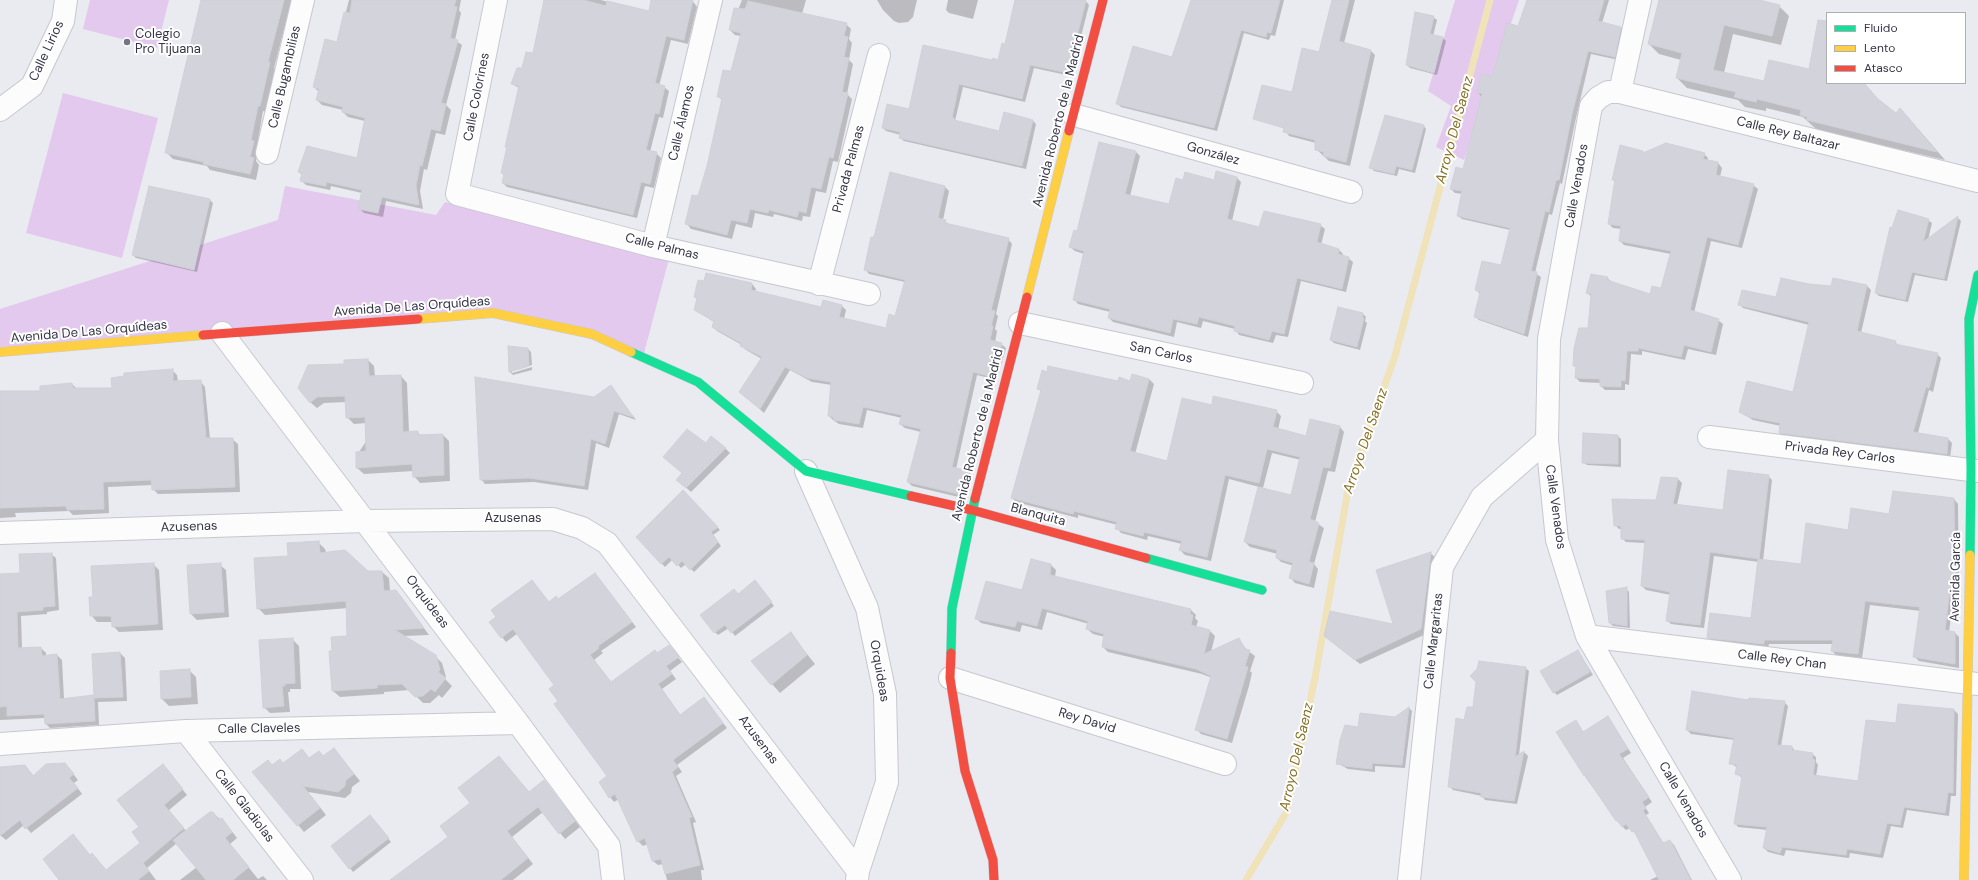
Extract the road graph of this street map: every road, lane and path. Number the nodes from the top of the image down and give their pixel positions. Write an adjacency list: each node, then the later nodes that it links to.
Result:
1 (66, 0): 10 (street, Calle Lirios)
2 (302, 0): 12 (street, Calle Bugambilias)
3 (496, 0): 15 (street, Calle Colorines)
4 (711, 0): 16 (street, Calle Álamos)
5 (1103, 0): 11 (main road, Avenida Roberto de la Madrid)
6 (1640, 0): 8 (street)
7 (879, 55): 18 (street, Privada Palmas)
8 (1620, 92): 9 (street, Calle Rey Baltazar); 13 (street, Calle Rey Baltazar)
9 (1598, 98): 25 (street, Calle Venados)
10 (0, 110)
11 (1074, 115): 14 (street, González); 20 (main road, Avenida Roberto de la Madrid)
12 (267, 154)
13 (1978, 181)
14 (1351, 192)
15 (457, 194): 16 (street, Calle Palmas)
16 (653, 246): 18 (street, Calle Palmas)
17 (1978, 275): 26 (main road, Avenida García)
18 (819, 284): 19 (street, Calle Palmas)
19 (869, 294)
20 (1020, 324): 23 (street, San Carlos); 28 (main road, Avenida Roberto de la Madrid)
21 (222, 333): 22 (main road, Avenida De Las Orquídeas); 27 (main road, Avenida De Las Orquídeas); 29 (street, Orquideas)
22 (0, 352)
23 (1302, 383)
24 (1709, 437): 26 (street, Privada Rey Carlos)
25 (1547, 440): 32 (street, Calle Venados); 43 (street, Calle Margaritas)
26 (1974, 470): 34 (main road, Avenida García)
27 (806, 471): 28 (main road, Blanquita); 39 (street, Orquideas)
28 (972, 510): 31 (main road, Blanquita); 33 (main road, Avenida Roberto de la Madrid)
29 (365, 521): 30 (street, Azusenas); 35 (street, Orquideas); 39 (street, Azusenas)
30 (0, 533)
31 (1262, 590)
32 (1587, 636): 34 (street, Calle Rey Chan); 44 (street, Calle Venados)
33 (950, 678): 38 (street, Rey David); 42 (main road, Avenida Roberto de la Madrid)
34 (1973, 684): 45 (main road, Avenida García)
35 (518, 723): 36 (street, Calle Claveles); 41 (street, Orquideas)
36 (186, 731): 37 (street, Calle Claveles); 40 (street, Calle Gladiolas)
37 (0, 744)
38 (1225, 764)
39 (858, 875)
40 (302, 880)
41 (613, 880)
42 (994, 880)
43 (1409, 880)
44 (1730, 880)
45 (1964, 880)

